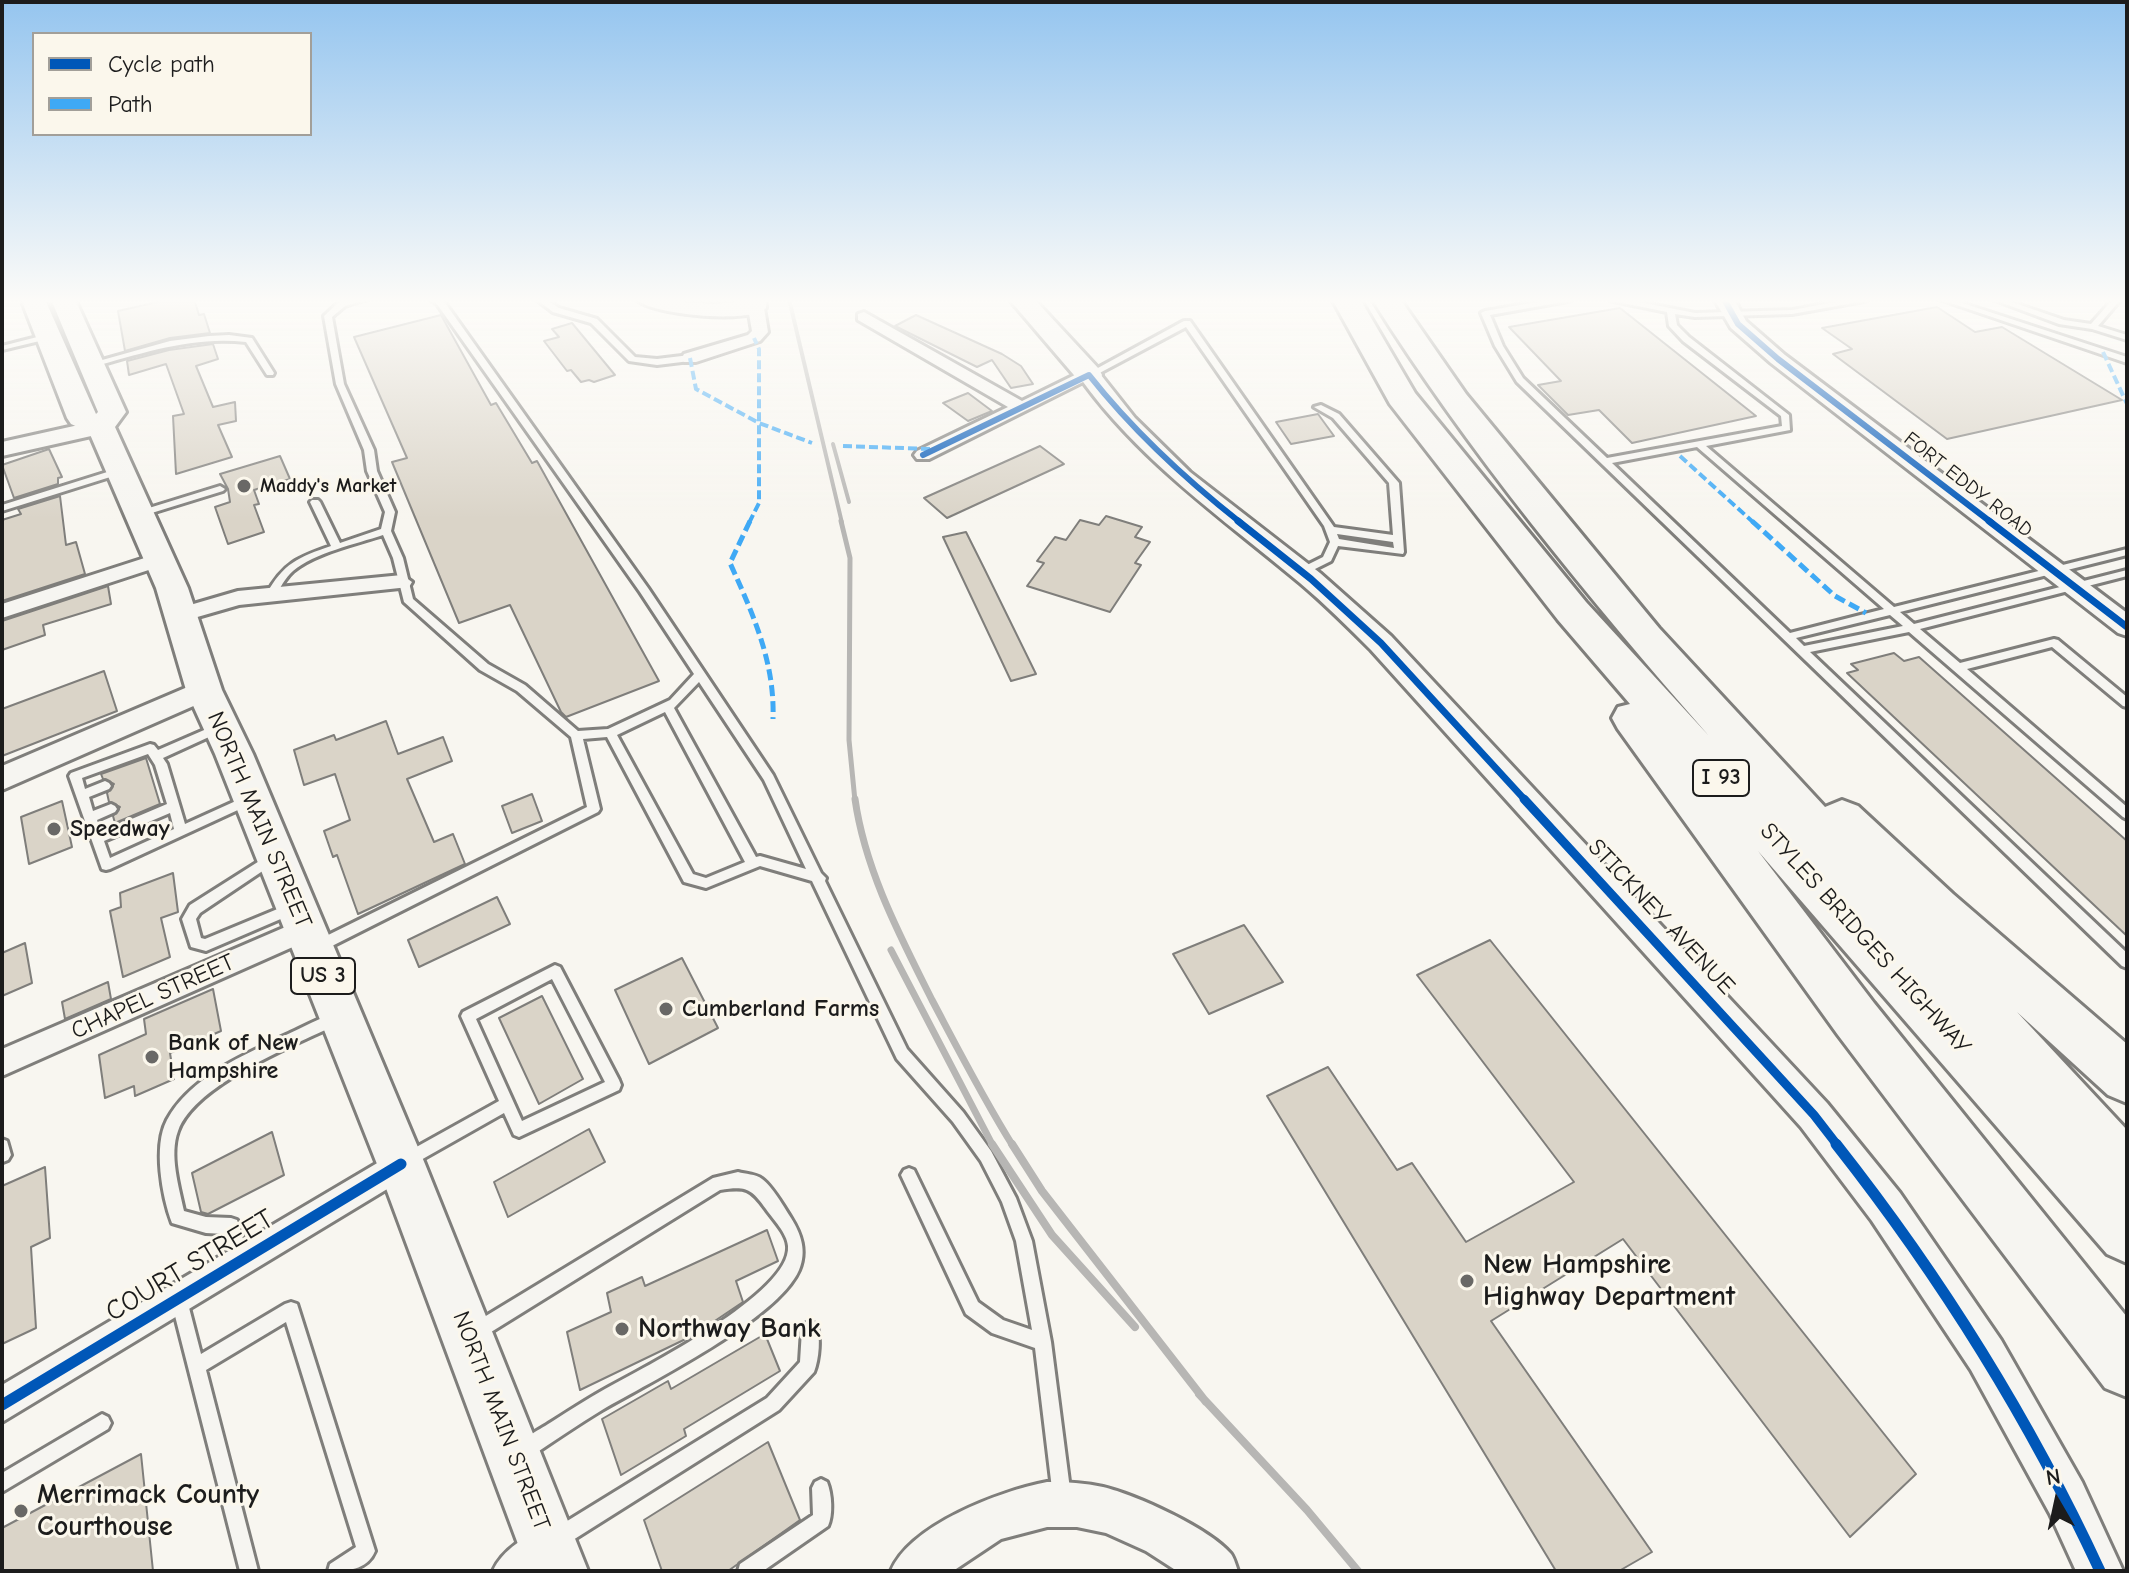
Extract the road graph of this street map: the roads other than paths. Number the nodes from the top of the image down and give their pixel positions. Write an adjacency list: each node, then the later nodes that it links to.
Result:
1 (63, 372): 19 (main road, NORTH MAIN STREET / US 3)
2 (96, 372): 19 (main road, NORTH MAIN STREET / US 3)
3 (338, 372): 30 (lane)
4 (490, 372): 52 (lane)
5 (960, 372): 17 (street)
6 (1087, 372): 15 (main road)
7 (1094, 372): 15 (lane)
8 (1221, 372): 29 (lane)
9 (1383, 372): 43 (highway, STYLES BRIDGES HIGHWAY / I 93)
10 (1436, 372): 16 (highway, STYLES BRIDGES HIGHWAY / I 93)
11 (1446, 372): 16 (highway)
12 (1515, 372): 23 (lane)
13 (1730, 372): 20 (lane)
14 (1795, 372): 39 (street, FORT EDDY ROAD)
15 (1089, 375): 17 (street); 37 (street, STICKNEY AVENUE)
16 (1455, 401): 36 (highway, STYLES BRIDGES HIGHWAY / I 93)
17 (1020, 407): 22 (street)
18 (1318, 407): 31 (lane)
19 (101, 427): 21 (street); 24 (main road, NORTH MAIN STREET / US 3)
20 (1700, 445): 23 (lane); 44 (lane)
21 (2, 449)
22 (923, 455)
23 (1607, 461): 48 (lane)
24 (120, 471): 27 (lane); 28 (main road, NORTH MAIN STREET / US 3)
25 (220, 489): 28 (lane)
26 (315, 502): 33 (lane)
27 (2, 508)
28 (139, 514): 35 (main road, NORTH MAIN STREET / US 3)
29 (1331, 530): 31 (lane); 32 (lane)
30 (386, 531): 33 (lane); 40 (lane)
31 (1397, 539): 32 (lane)
32 (1335, 542): 37 (lane)
33 (337, 547): 41 (lane)
34 (2127, 552): 39 (lane)
35 (160, 559): 42 (street); 45 (main road, NORTH MAIN STREET / US 3)
36 (1582, 562): 76 (highway); 79 (highway, STYLES BRIDGES HIGHWAY / I 93)
37 (1301, 572): 101 (street, STICKNEY AVENUE)
38 (2127, 573): 39 (lane)
39 (2050, 581): 44 (lane); 46 (street, FORT EDDY ROAD); 47 (lane); 50 (street, FORT EDDY ROAD)
40 (402, 582): 41 (street); 57 (lane)
41 (271, 595): 45 (street)
42 (2, 611)
43 (1572, 611): 81 (highway, STYLES BRIDGES HIGHWAY / I 93); 87 (highway)
44 (1892, 611): 47 (lane); 48 (lane)
45 (180, 615): 55 (main road, NORTH MAIN STREET / US 3)
46 (2127, 627)
47 (1911, 628): 49 (lane); 51 (lane)
48 (1787, 637): 49 (lane)
49 (1800, 650): 73 (lane)
50 (2127, 651)
51 (1957, 668): 53 (lane); 65 (lane)
52 (700, 674): 54 (lane); 71 (lane)
53 (2127, 703)
54 (668, 706): 56 (lane); 70 (lane)
55 (212, 708): 58 (lane); 59 (street); 62 (main road, NORTH MAIN STREET / US 3)
56 (610, 733): 57 (lane); 70 (lane)
57 (576, 735): 72 (lane)
58 (155, 763): 61 (lane); 63 (lane)
59 (2, 779)
60 (105, 786): 61 (lane)
61 (82, 795): 66 (lane)
62 (252, 799): 67 (lane); 69 (main road, NORTH MAIN STREET / US 3)
63 (174, 806): 67 (lane); 68 (lane)
64 (111, 809): 66 (lane)
65 (2127, 814)
66 (90, 818): 68 (lane)
67 (181, 831): 68 (lane)
68 (97, 839)
69 (275, 856): 72 (main road, NORTH MAIN STREET / US 3); 72 (lane)
70 (753, 864): 71 (lane)
71 (820, 878): 86 (lane)
72 (304, 929): 74 (main road, NORTH MAIN STREET / US 3); 75 (street, CHAPEL STREET)
73 (2127, 962)
74 (340, 1017): 78 (main road, NORTH MAIN STREET / US 3); 82 (lane)
75 (2, 1063)
76 (2127, 1078)
77 (507, 1104): 77 (lane); 78 (lane)
78 (401, 1164): 82 (street, COURT STREET); 85 (main road, NORTH MAIN STREET / US 3)
79 (2127, 1170)
80 (909, 1175): 86 (lane)
81 (2127, 1234)
82 (242, 1261): 83 (street, COURT STREET)
83 (179, 1300): 88 (lane); 89 (street, COURT STREET)
84 (810, 1330): 95 (lane)
85 (468, 1336): 91 (main road, NORTH MAIN STREET / US 3); 91 (lane)
86 (1043, 1342): 94 (lane)
87 (2127, 1366)
88 (195, 1367): 96 (lane); 97 (lane)
89 (2, 1405)
90 (102, 1423): 92 (lane)
91 (515, 1457): 95 (main road, NORTH MAIN STREET / US 3)
92 (2, 1483)
93 (821, 1488): 98 (lane)
94 (1063, 1504): 99 (street); 100 (street)
95 (540, 1562)
96 (249, 1571)
97 (337, 1571)
98 (747, 1571)
99 (914, 1571)
100 (1215, 1571)
101 (2100, 1571)

